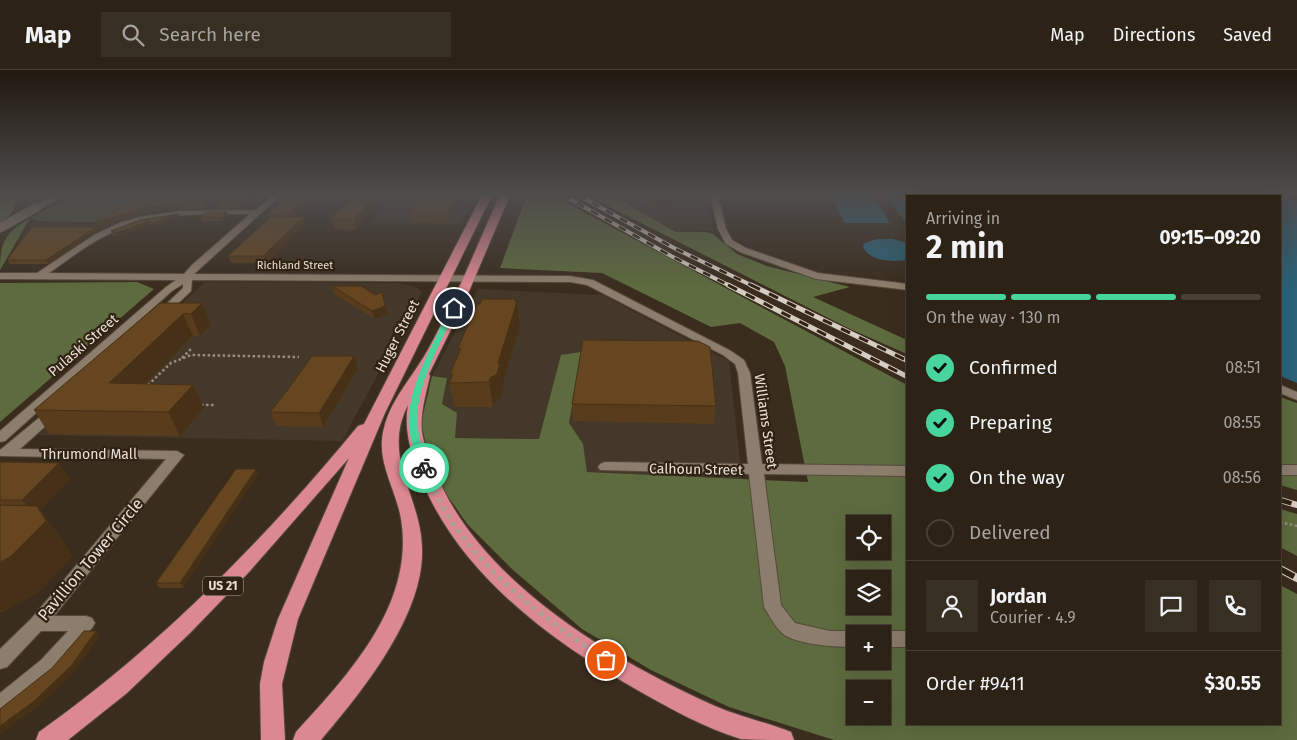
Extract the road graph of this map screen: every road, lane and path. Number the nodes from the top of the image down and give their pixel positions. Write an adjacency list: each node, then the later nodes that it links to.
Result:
1 (122, 226): 7 (street)
2 (241, 226): 8 (street, Pulaski Street)
3 (471, 226): 9 (highway, Huger Street / US 21)
4 (491, 226): 10 (highway)
5 (721, 226): 12 (street)
6 (0, 276): 7 (street, Richland Street)
7 (39, 276): 8 (street, Richland Street)
8 (187, 277): 9 (street, Richland Street); 13 (street, Pulaski Street); 25 (street, Pulaski Street)
9 (444, 278): 10 (street, Richland Street); 24 (highway, Huger Street / US 21)
10 (468, 278): 11 (street, Richland Street); 17 (highway)
11 (590, 282): 29 (street, Williams Street)
12 (906, 287)
13 (152, 322)
14 (191, 349): 16 (path)
15 (299, 357): 16 (path)
16 (182, 359): 18 (path)
17 (425, 367): 43 (highway); 44 (highway)
18 (144, 388)
19 (1281, 389): 20 (street)
20 (1297, 396)
21 (65, 401): 26 (street)
22 (194, 405): 23 (path)
23 (214, 405)
24 (377, 412): 41 (highway, US 21); 42 (highway)
25 (0, 438)
26 (4, 453): 27 (street, Thrumond Mall)
27 (178, 455): 35 (street, Pavillion Tower Circle)
28 (605, 467): 29 (street, Calhoun Street)
29 (758, 470): 32 (street, Calhoun Street); 36 (street, Williams Street)
30 (1281, 470): 31 (street)
31 (1297, 470)
32 (906, 471)
33 (1281, 522): 34 (path)
34 (1297, 526)
35 (37, 624): 39 (street, Pavillion Tower Circle); 40 (street)
36 (846, 639)
37 (891, 639): 38 (street)
38 (906, 639)
39 (0, 661)
40 (0, 705)
41 (48, 740)
42 (273, 740)
43 (305, 740)
44 (782, 740)

